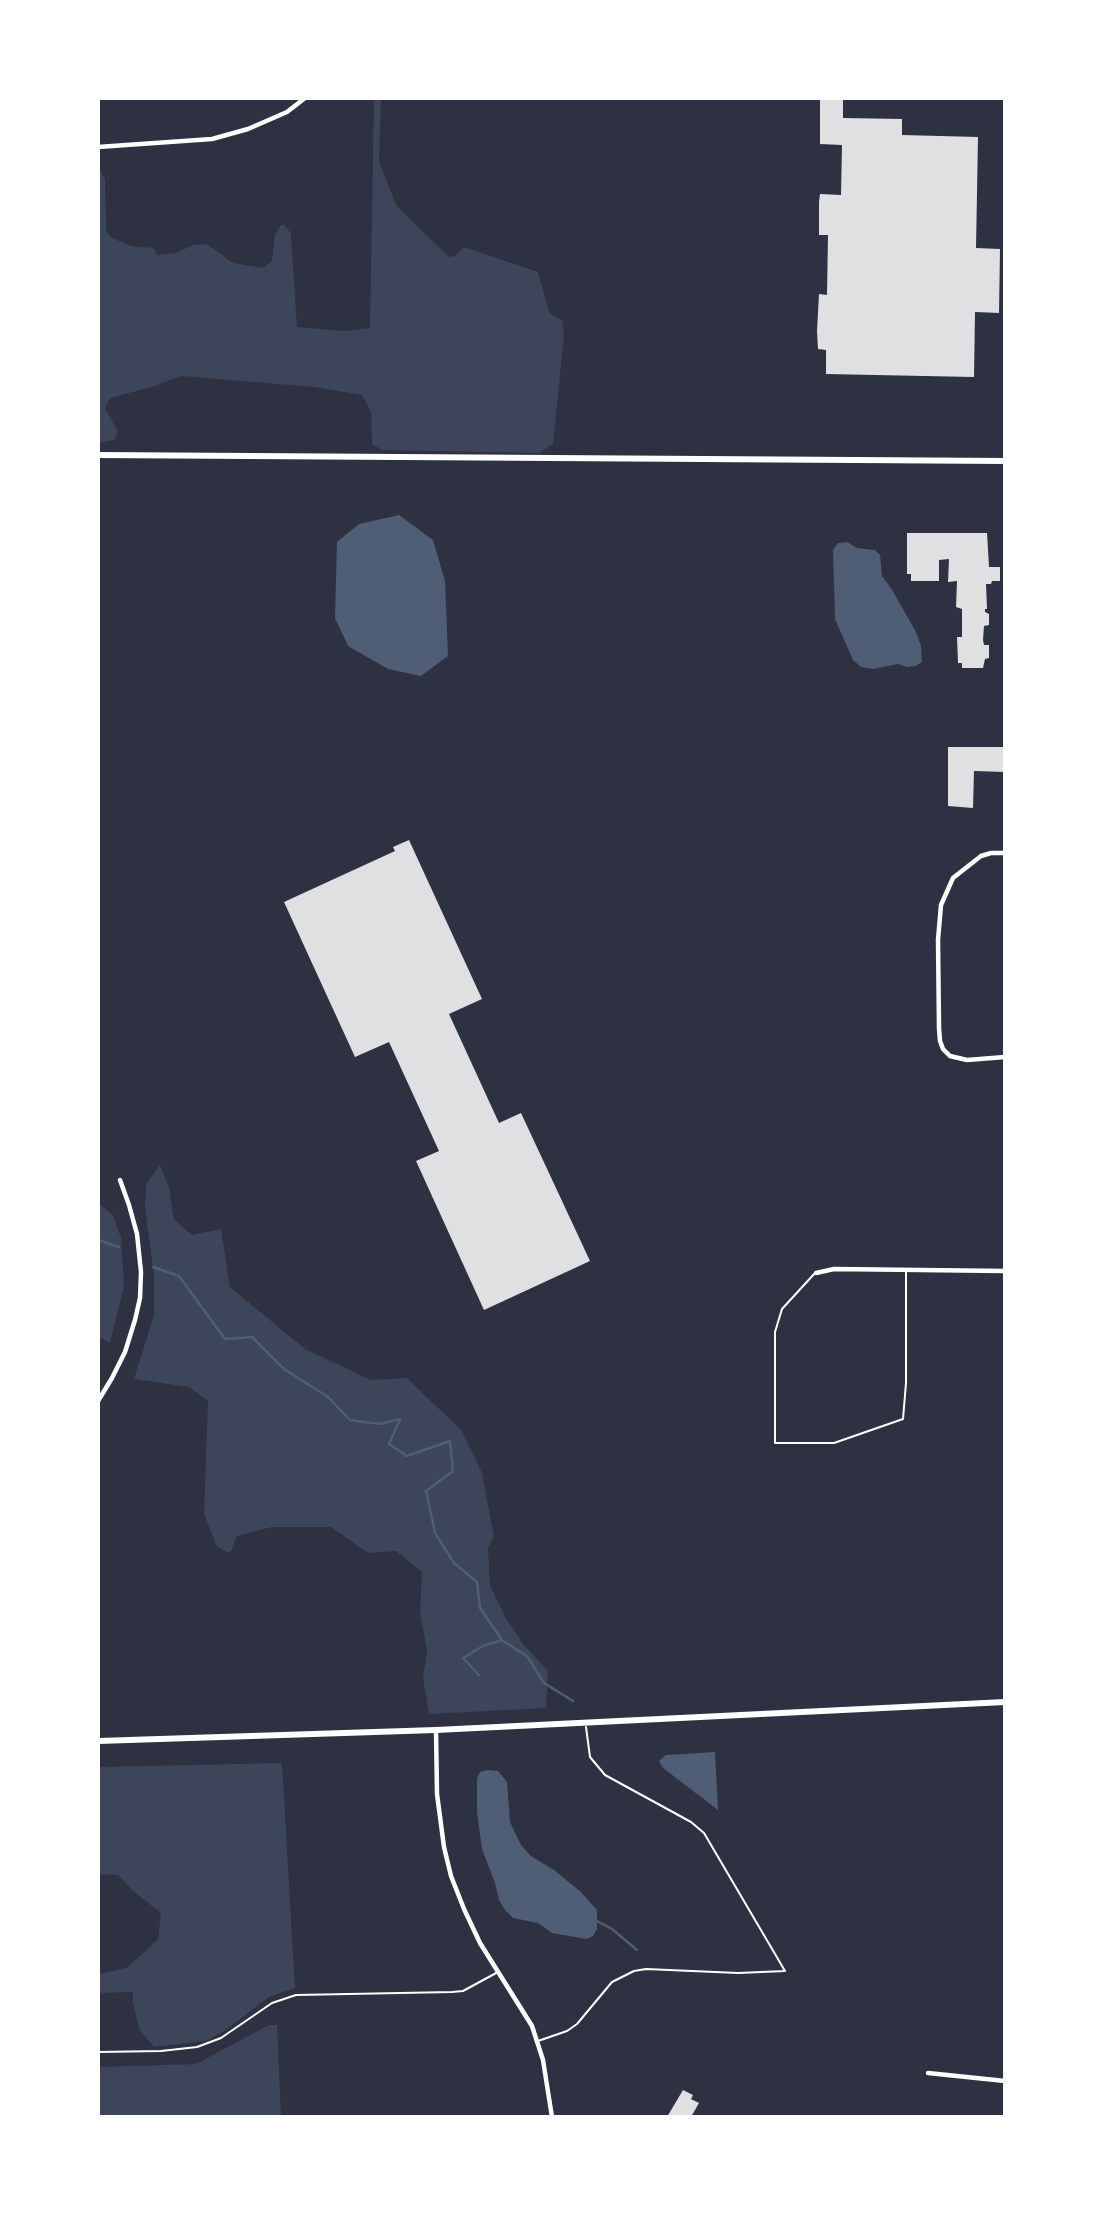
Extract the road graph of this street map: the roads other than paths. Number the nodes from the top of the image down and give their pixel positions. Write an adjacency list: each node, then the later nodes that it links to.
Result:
1 (305, 98): 2 (street)
2 (98, 147)
3 (98, 455): 4 (main road)
4 (1005, 461)
5 (1005, 853): 6 (street)
6 (1005, 1057)
7 (120, 1180): 11 (street)
8 (1005, 1270): 9 (street)
9 (906, 1271): 10 (street); 10 (lane)
10 (816, 1273)
11 (98, 1401)
12 (1005, 1702): 13 (main road)
13 (586, 1723): 14 (main road); 17 (lane)
14 (436, 1730): 15 (main road); 16 (street)
15 (98, 1741)
16 (499, 1971): 17 (street); 18 (lane)
17 (537, 2041): 21 (street)
18 (98, 2052)
19 (928, 2073): 20 (street)
20 (1005, 2081)
21 (552, 2117)

